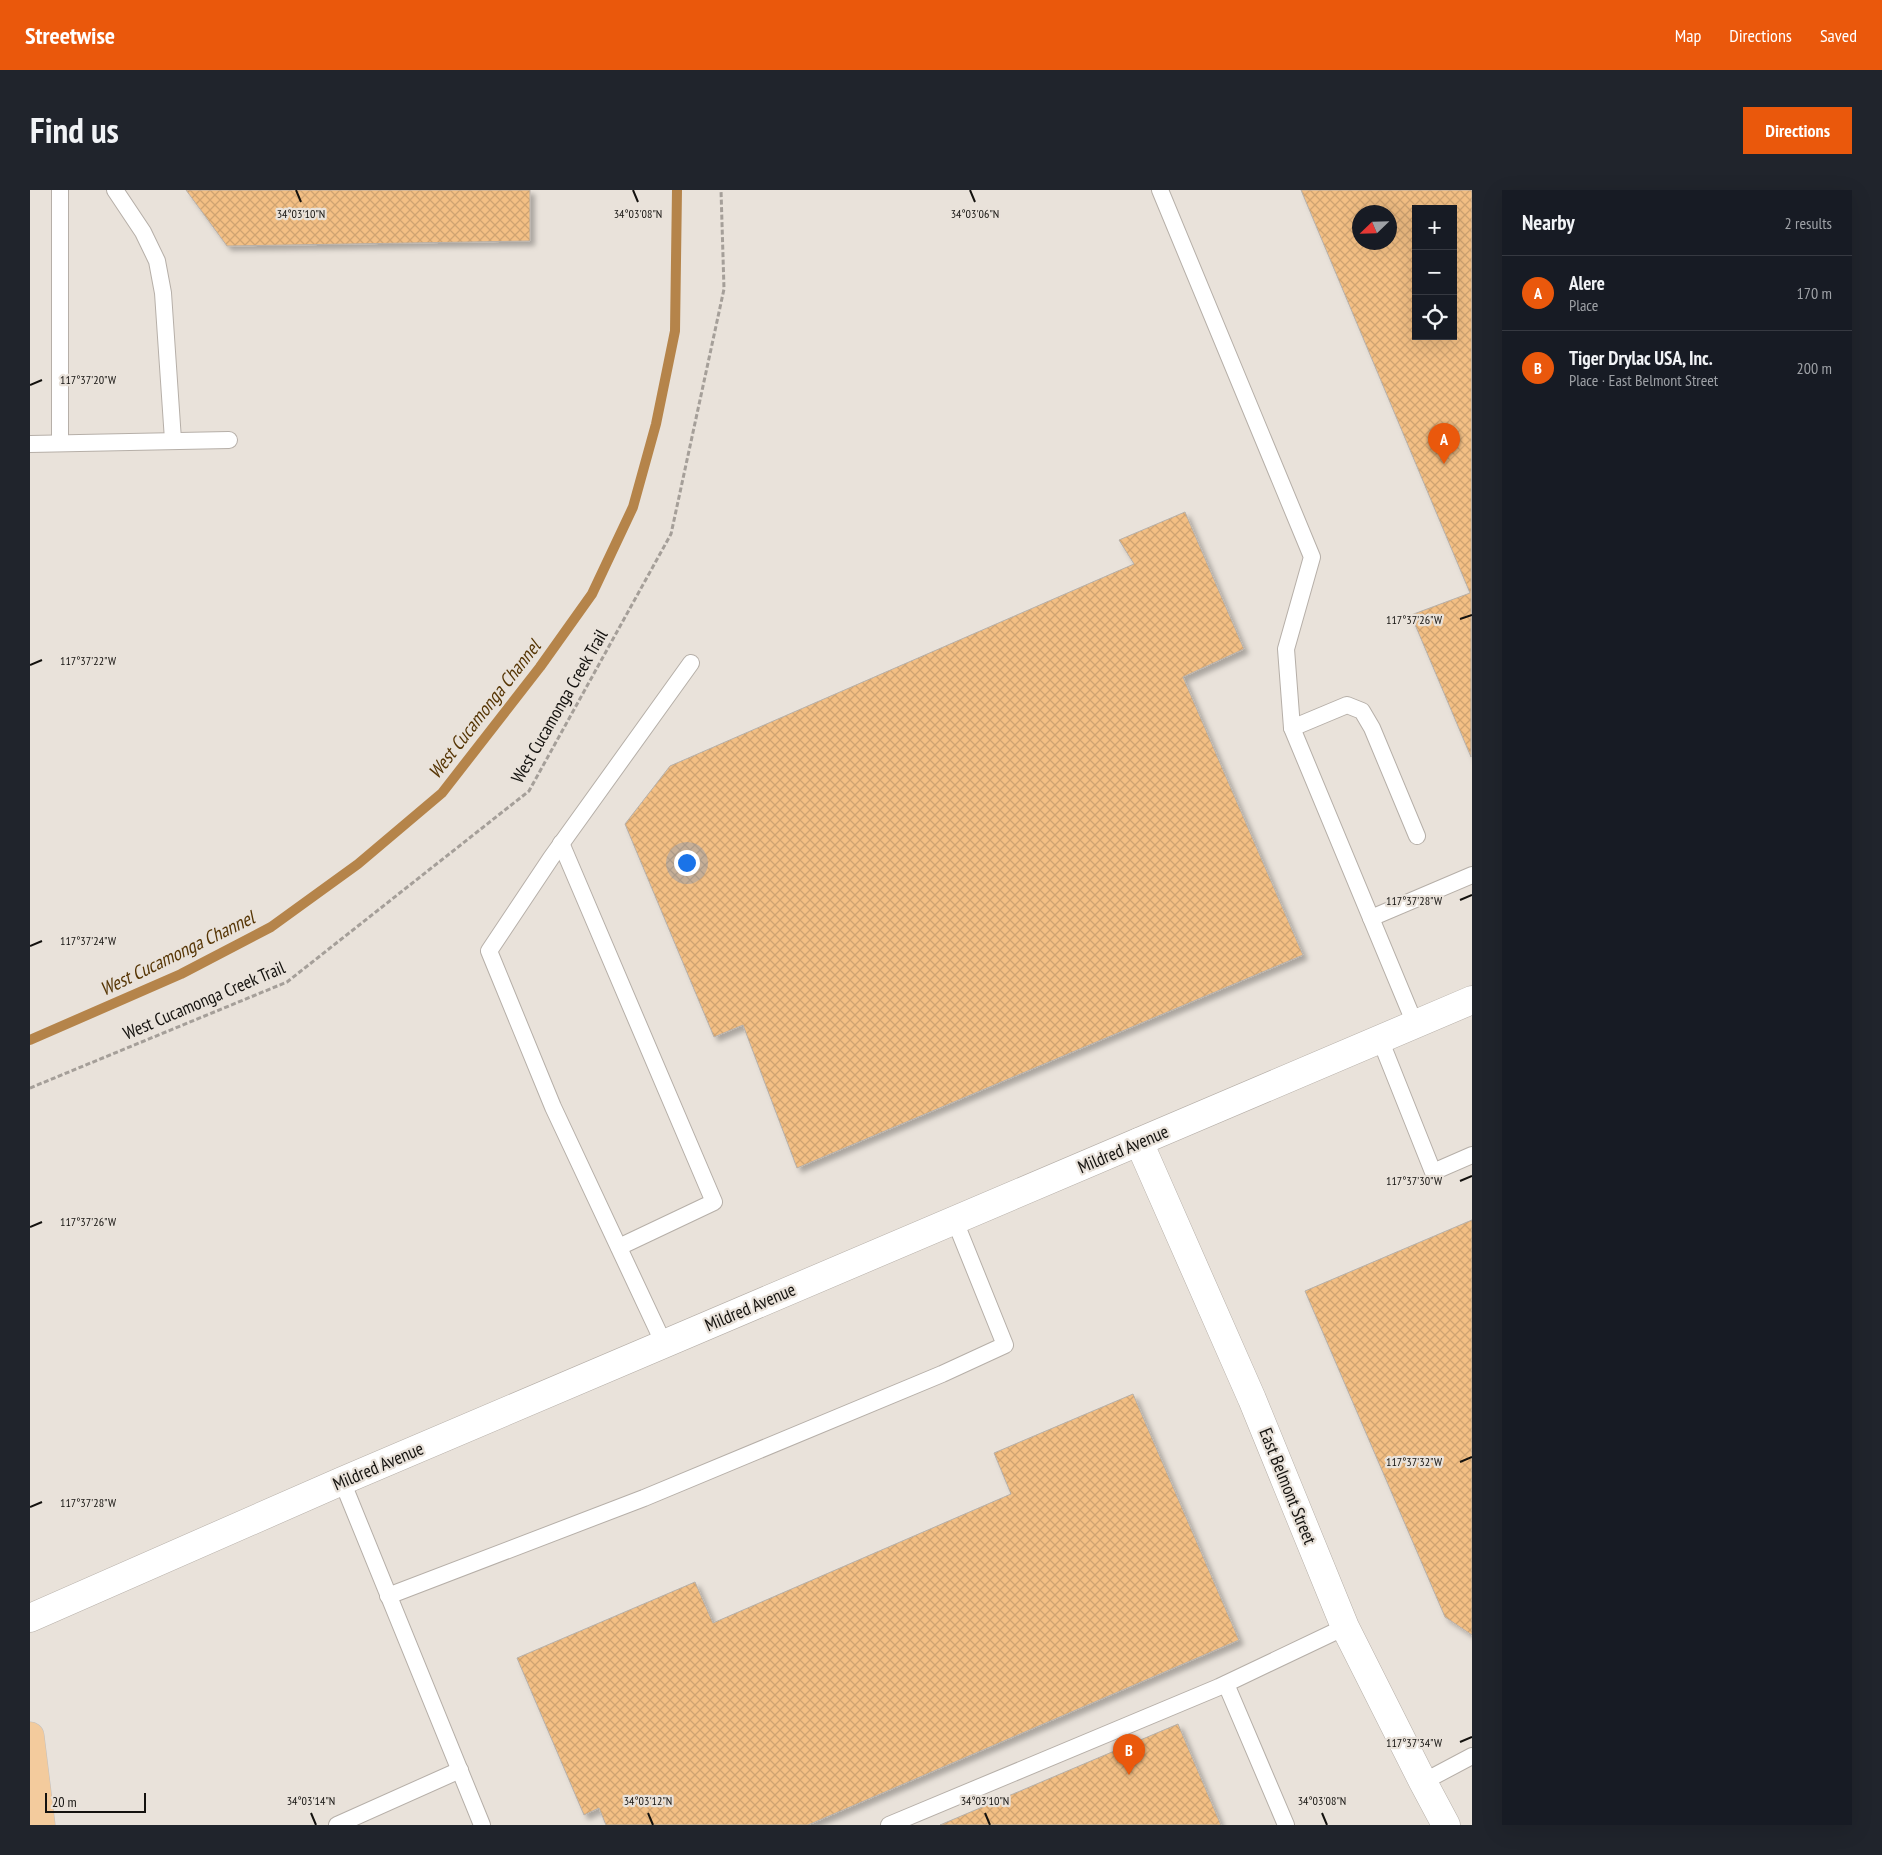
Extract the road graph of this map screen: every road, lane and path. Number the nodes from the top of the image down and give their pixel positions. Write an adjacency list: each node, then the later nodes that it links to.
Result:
1 (60, 190): 7 (lane)
2 (115, 190): 5 (lane)
3 (721, 190): 18 (path, West Cucamonga Creek Trail)
4 (1160, 190): 10 (lane)
5 (172, 440): 6 (lane); 7 (lane)
6 (229, 440)
7 (60, 443): 8 (lane)
8 (30, 444)
9 (691, 663): 12 (lane)
10 (1292, 728): 11 (lane); 14 (lane)
11 (1417, 836)
12 (562, 843): 22 (lane); 22 (lane)
13 (1472, 876): 14 (lane)
14 (1371, 918): 16 (lane)
15 (1472, 1000): 16 (street, Mildred Avenue)
16 (1415, 1024): 17 (street, Mildred Avenue)
17 (1380, 1039): 19 (street, Mildred Avenue); 20 (lane)
18 (30, 1088)
19 (1139, 1142): 21 (street, Mildred Avenue); 27 (street, East Belmont Street)
20 (1472, 1156)
21 (955, 1221): 23 (street, Mildred Avenue); 25 (lane)
22 (619, 1247): 23 (lane)
23 (664, 1344): 24 (street, Mildred Avenue)
24 (342, 1481): 25 (lane); 26 (street, Mildred Avenue)
25 (388, 1596): 31 (lane)
26 (30, 1618)
27 (1345, 1627): 28 (lane); 32 (street, East Belmont Street)
28 (1226, 1684): 36 (lane); 37 (lane)
29 (30, 1736): 33 (main road)
30 (1472, 1756): 32 (lane)
31 (460, 1770): 34 (lane); 35 (lane)
32 (1423, 1782): 38 (street, East Belmont Street)
33 (41, 1825)
34 (337, 1825)
35 (482, 1825)
36 (889, 1825)
37 (1286, 1825)
38 (1446, 1825)

